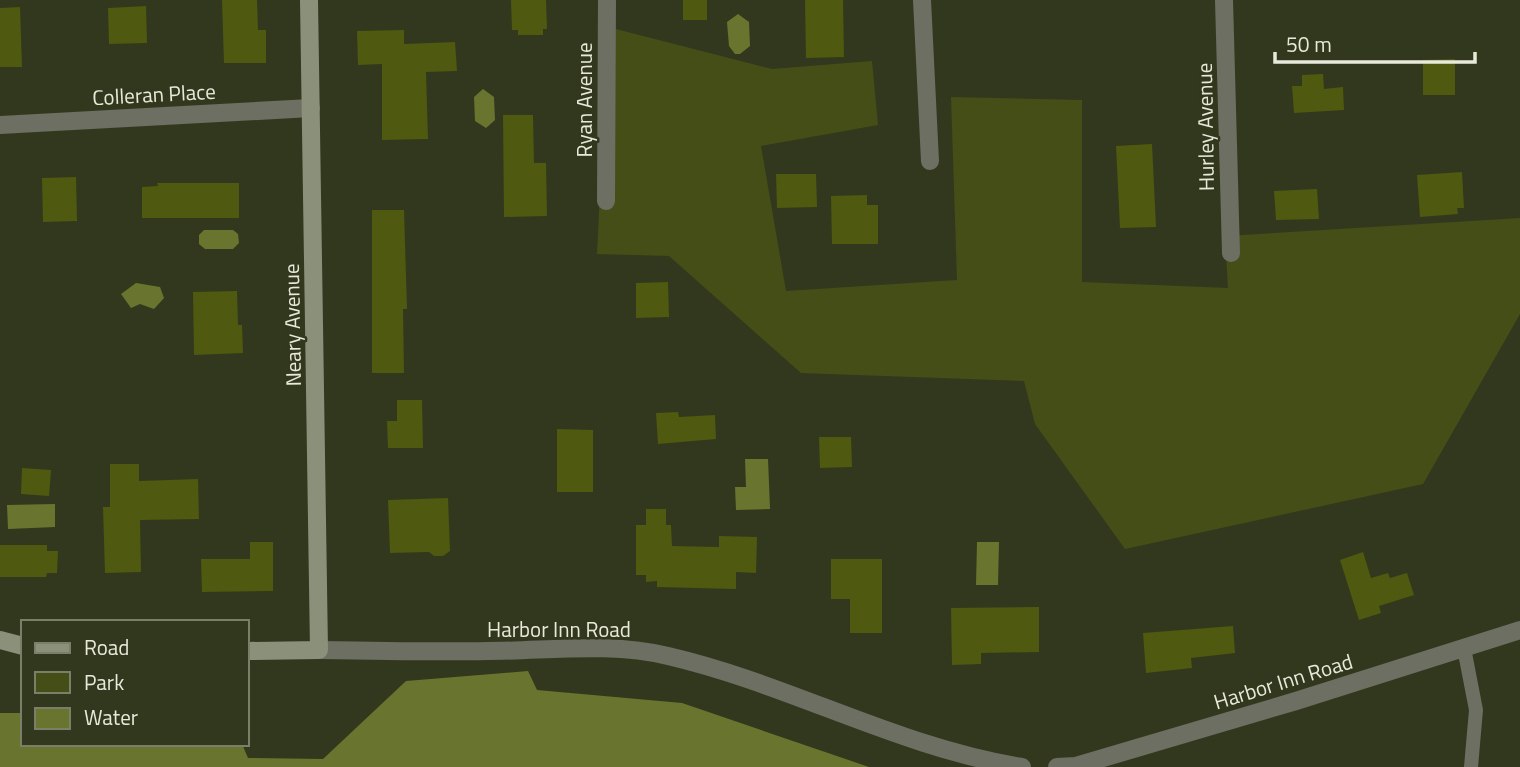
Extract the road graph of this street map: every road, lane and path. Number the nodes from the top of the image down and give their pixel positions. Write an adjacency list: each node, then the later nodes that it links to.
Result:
1 (309, 0): 5 (main road, Neary Avenue)
2 (607, 0): 8 (street, Ryan Avenue)
3 (922, 0): 7 (street)
4 (1224, 0): 9 (street, Hurley Avenue)
5 (311, 108): 6 (street, Colleran Place); 14 (main road, Neary Avenue)
6 (0, 125)
7 (930, 161)
8 (606, 201)
9 (1231, 253)
10 (1520, 630): 13 (street, Harbor Inn Road)
11 (0, 640): 12 (main road)
12 (21, 645)
13 (1464, 648): 17 (street, Harbor Inn Road); 18 (lane)
14 (319, 650): 15 (main road, Harbor Inn Road); 16 (street, Harbor Inn Road)
15 (248, 651)
16 (1022, 767)
17 (1056, 767)
18 (1471, 767)

